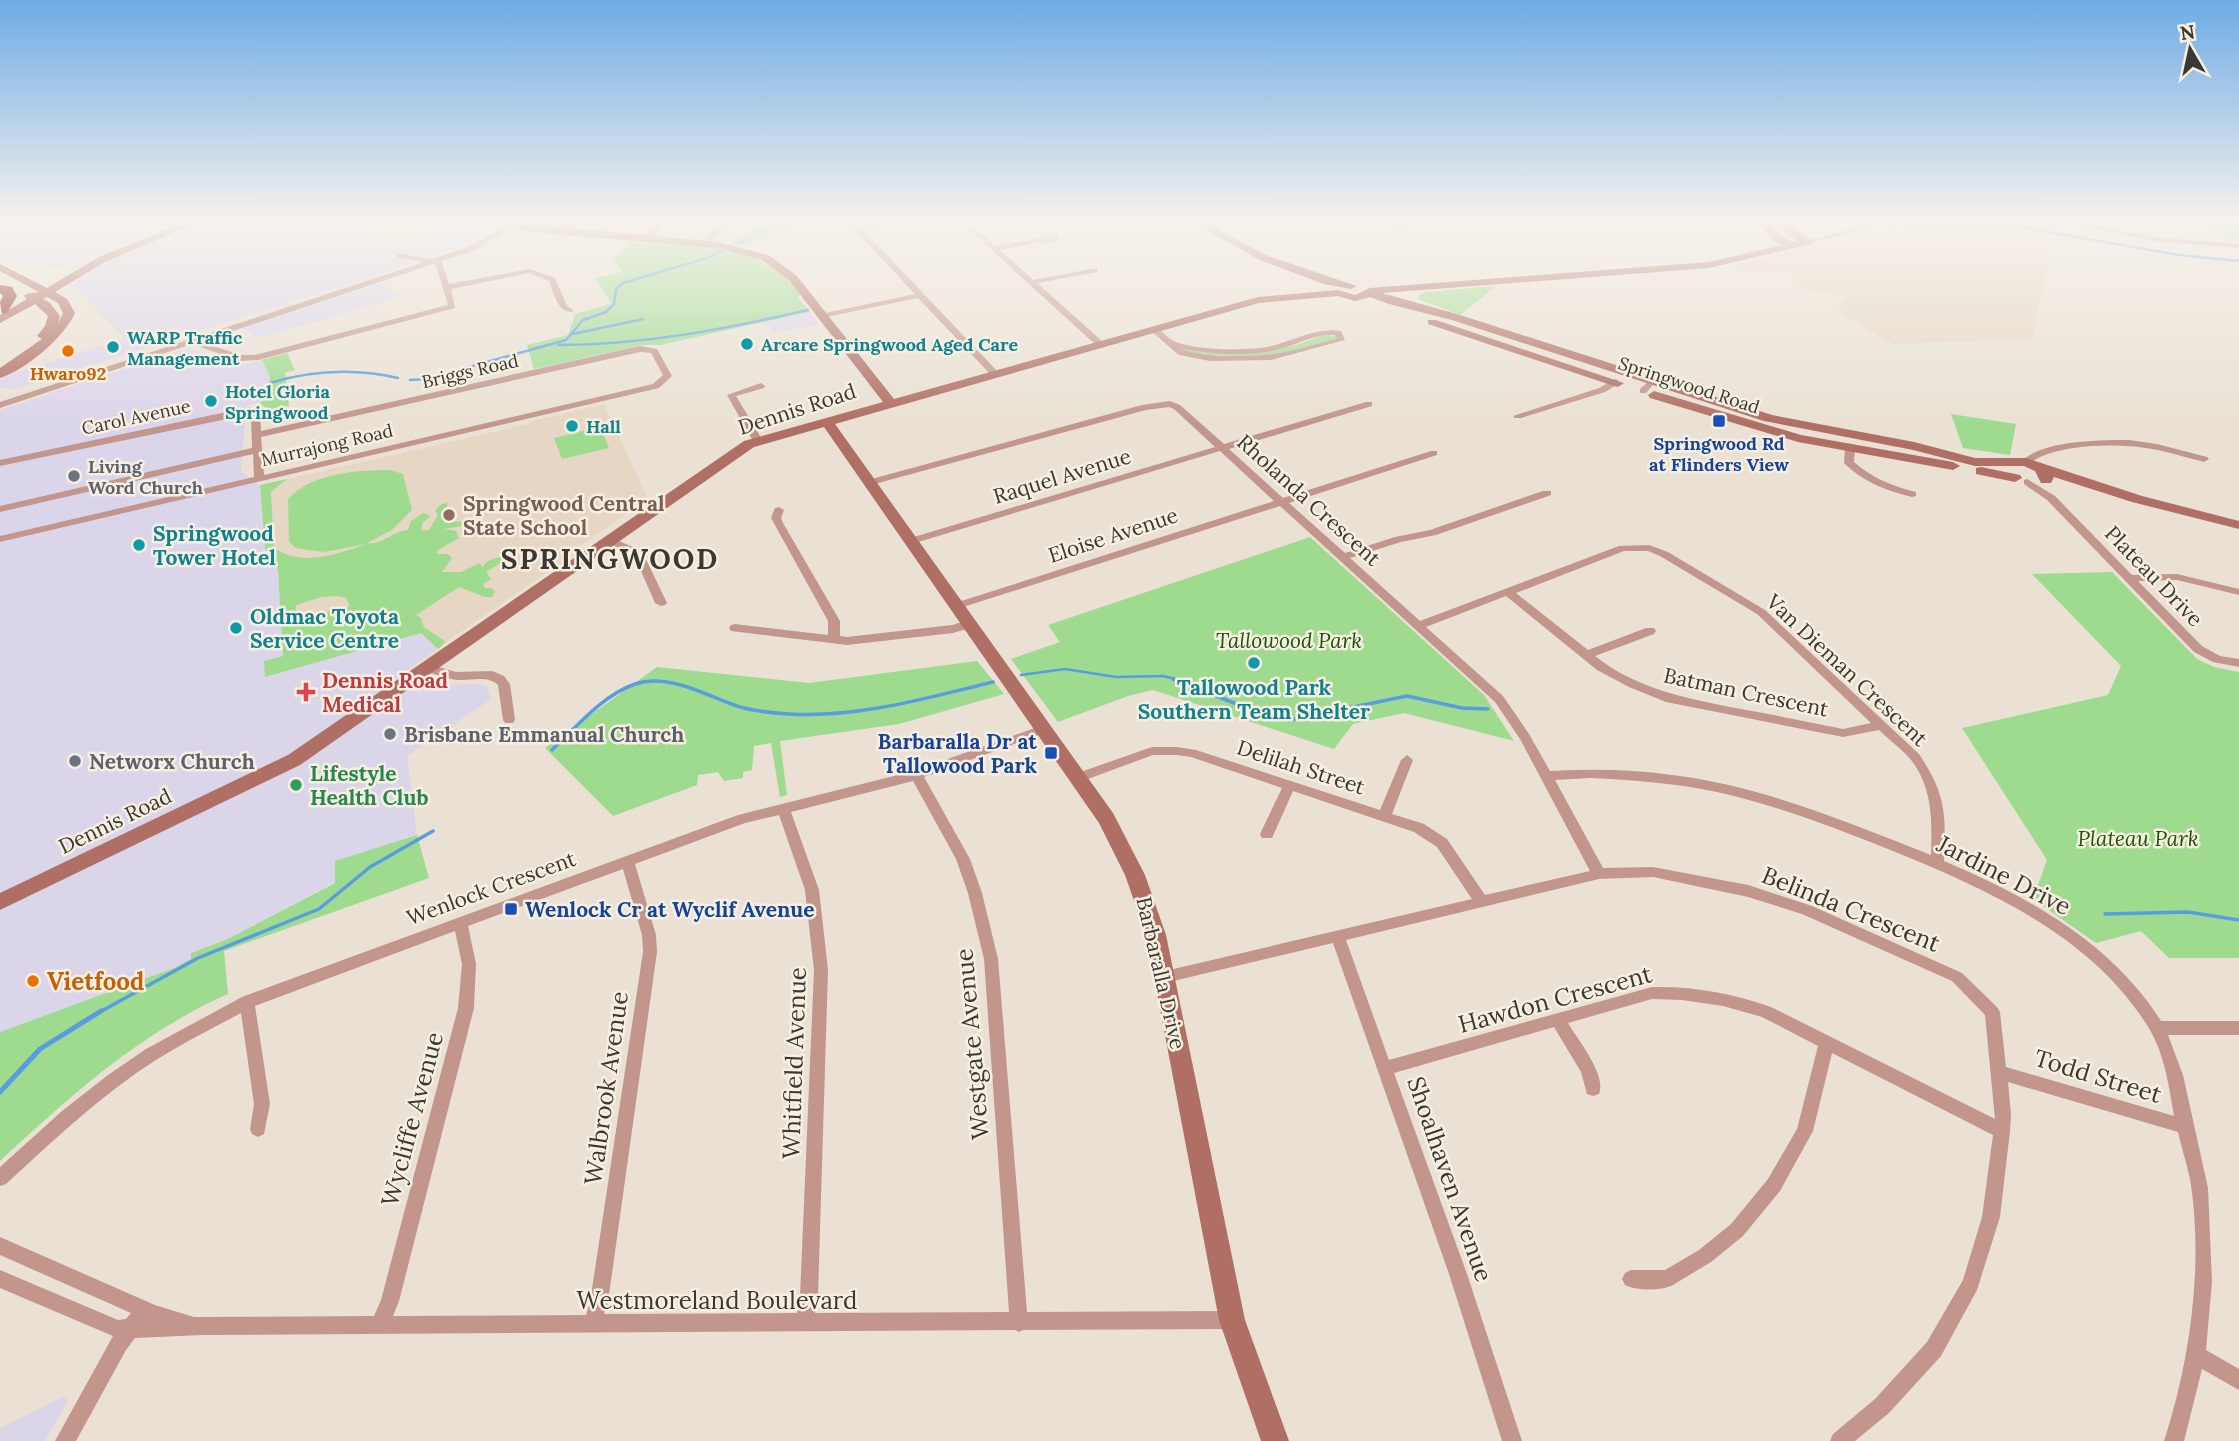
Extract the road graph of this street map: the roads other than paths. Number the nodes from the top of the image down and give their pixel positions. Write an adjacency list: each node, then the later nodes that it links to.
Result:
1 (7, 289): 23 (highway)
2 (24, 289): 17 (street)
3 (49, 289): 17 (street)
4 (49, 289): 17 (street)
5 (347, 289): 25 (street)
6 (449, 289): 27 (street)
7 (556, 289): 21 (street)
8 (802, 289): 24 (street)
9 (914, 289): 18 (street)
10 (1040, 289): 29 (street)
11 (1325, 289): 19 (street)
12 (1345, 289): 16 (street, Springwood Road)
13 (1348, 289): 16 (street, Springwood Road)
14 (1394, 289): 16 (street, Dennis Road)
15 (1410, 289): 22 (street)
16 (1355, 292): 19 (street, Dennis Road); 22 (street, Springwood Road); 34 (street, Springwood Road)
17 (41, 295): 20 (street); 23 (street); 31 (street)
18 (919, 295): 24 (street); 32 (street)
19 (1311, 295): 26 (street, Dennis Road)
20 (52, 310): 23 (street); 30 (street)
21 (569, 310)
22 (1427, 311): 37 (street, Springwood Road)
23 (2, 314)
24 (824, 316): 39 (street)
25 (255, 319): 27 (street); 33 (street)
26 (1154, 329): 28 (street); 29 (street, Dennis Road)
27 (193, 342): 33 (street)
28 (1171, 343): 28 (street)
29 (1100, 344): 32 (street, Dennis Road)
30 (0, 368)
31 (0, 374)
32 (995, 374): 39 (street, Dennis Road)
33 (81, 377): 38 (street); 41 (street)
34 (1615, 382): 37 (street, Springwood Road); 42 (street)
35 (662, 383): 44 (street, Briggs Road); 54 (street, Murrajong Road)
36 (761, 386): 45 (street)
37 (1647, 386): 48 (street, Springwood Road); 51 (street, Springwood Road)
38 (0, 400)
39 (890, 403): 43 (street, Dennis Road)
40 (1369, 404): 46 (street, Raquel Avenue)
41 (0, 405)
42 (1518, 416)
43 (827, 421): 45 (street, Dennis Road); 56 (street, Barbaralla Drive)
44 (256, 435): 47 (street, Carol Avenue); 52 (street, Carol Avenue)
45 (758, 441): 66 (street, Dennis Road)
46 (1224, 448): 56 (street, Rholanda Crescent); 60 (street, Rholanda Crescent); 67 (street, Raquel Avenue)
47 (257, 450): 54 (street, Carol Avenue); 61 (street)
48 (1850, 450): 55 (street, Springwood Road); 58 (street)
49 (1434, 453): 60 (street, Eloise Avenue)
50 (2204, 459): 53 (street)
51 (2007, 462): 53 (street, Springwood Road); 55 (street)
52 (0, 463)
53 (2039, 473): 55 (street, Springwood Road); 59 (street, Plateau Drive); 63 (street); 64 (street)
54 (259, 479): 65 (street, Murrajong Road)
55 (2021, 480): 59 (street, Plateau Drive)
56 (872, 482): 67 (street, Barbaralla Drive)
57 (1547, 493): 68 (street)
58 (1912, 494)
59 (2051, 498): 69 (street, Plateau Drive)
60 (1282, 502): 68 (street, Rholanda Crescent); 73 (street, Eloise Avenue)
61 (0, 509)
62 (779, 510): 78 (street)
63 (2239, 525)
64 (2239, 534)
65 (0, 539)
66 (610, 540): 72 (street); 81 (street, Dennis Road)
67 (911, 541): 73 (street, Barbaralla Drive)
68 (1344, 557): 75 (street, Rholanda Crescent)
69 (2129, 578): 71 (street); 80 (street, Plateau Drive)
70 (1508, 592): 75 (street, Van Dieman Crescent); 79 (street, Batman Crescent); 83 (street, Van Dieman Crescent)
71 (2239, 592)
72 (661, 603)
73 (956, 606): 74 (street, Barbaralla Drive)
74 (969, 624): 78 (street); 84 (street, Barbaralla Drive)
75 (1420, 625): 87 (street, Rholanda Crescent)
76 (735, 628): 78 (street)
77 (1650, 631): 79 (street)
78 (834, 639)
79 (1586, 654): 83 (street, Batman Crescent)
80 (2239, 663)
81 (428, 668): 82 (street); 97 (street, Dennis Road)
82 (509, 720)
83 (1881, 725): 94 (street, Van Dieman Crescent)
84 (1043, 729): 86 (street, Wenlock Crescent); 88 (street, Barbaralla Drive)
85 (1407, 760): 91 (street)
86 (916, 775): 90 (street, Wenlock Crescent); 118 (street, Westgate Avenue)
87 (1547, 776): 94 (street, Jardine Drive); 95 (street, Rholanda Crescent)
88 (1077, 778): 89 (street, Delilah Street); 100 (street, Barbaralla Drive)
89 (1290, 785): 91 (street, Delilah Street); 92 (street)
90 (783, 808): 93 (street, Wenlock Crescent); 120 (street, Whitfield Avenue)
91 (1384, 817): 96 (street, Delilah Street)
92 (1267, 834)
93 (627, 861): 98 (street, Wenlock Crescent); 119 (street, Walbrook Avenue)
94 (1937, 864): 103 (street, Jardine Drive)
95 (1599, 874): 96 (street, Belinda Crescent); 107 (street, Belinda Crescent)
96 (1481, 901): 99 (street, Belinda Crescent)
97 (0, 902)
98 (460, 922): 101 (street, Wenlock Crescent); 122 (street, Wycliffe Avenue)
99 (1337, 935): 100 (street, Belinda Crescent); 106 (street, Shoalhaven Avenue)
100 (1165, 977): 117 (street, Barbaralla Drive)
101 (247, 1002): 110 (street); 112 (street, Wenlock Crescent)
102 (1557, 1019): 105 (street, Hawdon Crescent); 106 (street, Hawdon Crescent); 108 (street)
103 (2158, 1028): 104 (street); 109 (street, Jardine Drive)
104 (2239, 1028)
105 (1827, 1043): 111 (street, Hawdon Crescent); 115 (street)
106 (1385, 1068): 128 (street, Shoalhaven Avenue)
107 (1998, 1072): 109 (street, Todd Street); 111 (street, Belinda Crescent)
108 (1593, 1089)
109 (2185, 1127): 124 (street, Jardine Drive)
110 (258, 1129)
111 (2002, 1131): 129 (street, Belinda Crescent)
112 (0, 1178)
113 (0, 1246): 116 (street, Westmoreland Boulevard)
114 (0, 1279): 123 (street, Westmoreland Boulevard)
115 (1630, 1279)
116 (145, 1310): 121 (street, Westmoreland Boulevard); 123 (street)
117 (1232, 1320): 118 (street, Westmoreland Boulevard); 127 (street, Barbaralla Drive)
118 (1019, 1323): 120 (street, Westmoreland Boulevard)
119 (592, 1324): 120 (street, Westmoreland Boulevard); 122 (street, Westmoreland Boulevard)
120 (804, 1324)
121 (202, 1326): 122 (street, Westmoreland Boulevard); 123 (street, Westmoreland Boulevard)
122 (379, 1326)
123 (128, 1330): 126 (street)
124 (2196, 1355): 125 (street); 130 (street, Jardine Drive)
125 (2239, 1380)
126 (65, 1441)
127 (1275, 1441)
128 (1512, 1441)
129 (1840, 1441)
130 (2174, 1441)

